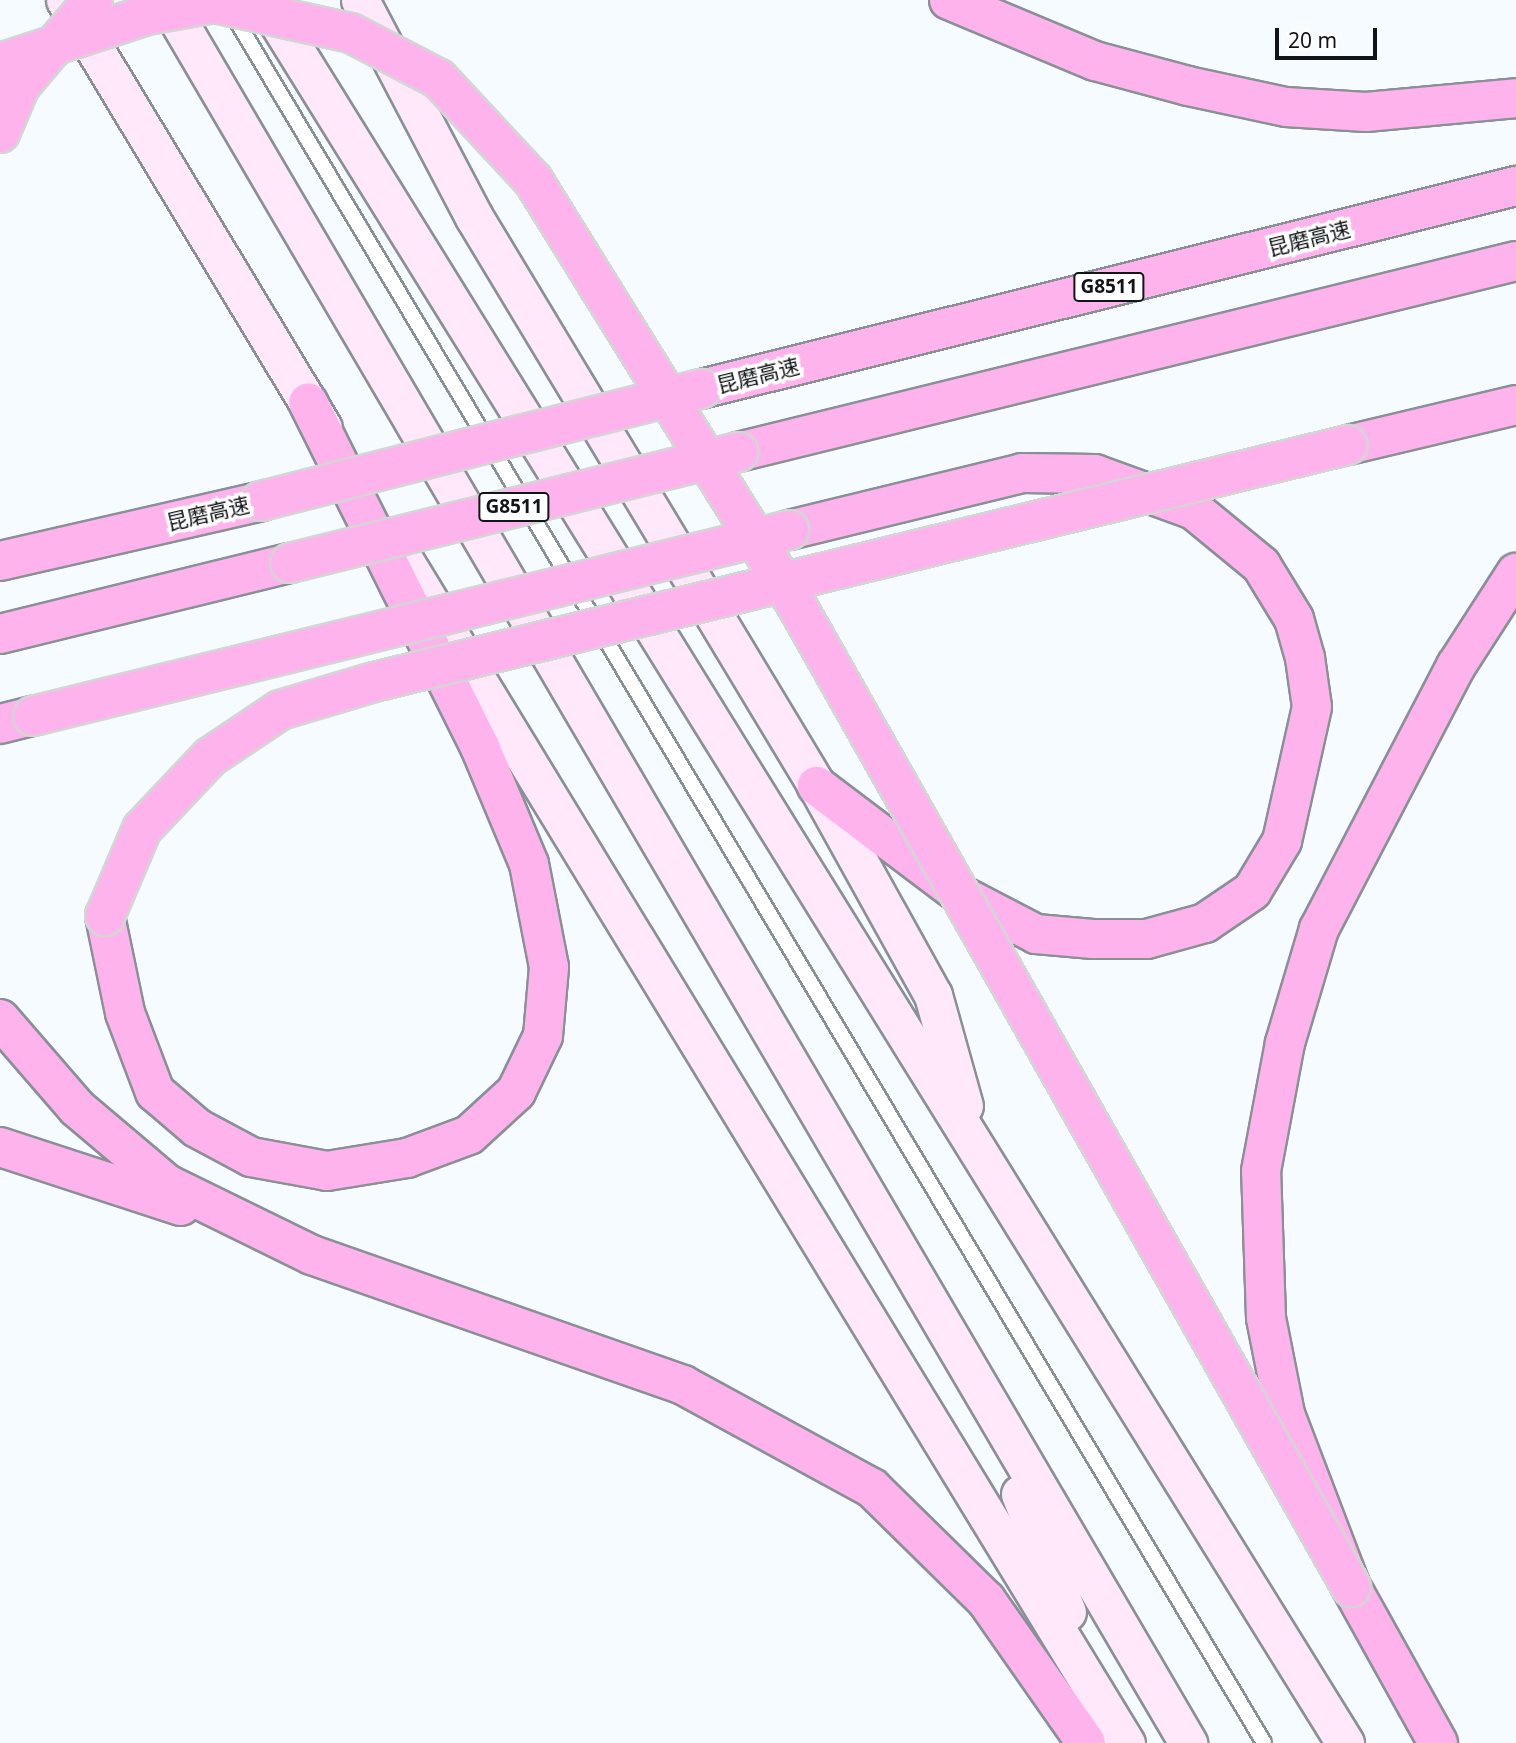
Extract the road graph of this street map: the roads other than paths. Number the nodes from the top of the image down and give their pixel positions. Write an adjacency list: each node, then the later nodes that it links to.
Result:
1 (65, 0): 13 (main road)
2 (93, 0): 10 (highway, bridge)
3 (166, 0): 24 (main road)
4 (224, 0): 30 (lane)
5 (264, 0): 22 (main road)
6 (360, 0): 19 (main road)
7 (949, 0): 9 (highway)
8 (0, 63): 25 (highway, bridge)
9 (1516, 98)
10 (0, 133)
11 (1516, 186): 15 (highway, 昆磨高速 / G8511, bridge)
12 (1516, 261): 17 (highway, G8511, bridge)
13 (308, 402): 14 (highway, bridge); 26 (main road)
14 (1516, 405)
15 (0, 561)
16 (1516, 573): 25 (highway, bridge)
17 (0, 634)
18 (16, 720): 19 (highway, bridge)
19 (817, 786): 22 (main road)
20 (0, 1019): 23 (highway)
21 (0, 1147): 23 (highway)
22 (975, 1148): 31 (main road)
23 (282, 1240): 27 (highway)
24 (975, 1383): 26 (main road); 29 (main road)
25 (1351, 1587): 32 (highway)
26 (1105, 1709): 28 (main road)
27 (1086, 1743)
28 (1126, 1743)
29 (1188, 1743)
30 (1264, 1743)
31 (1345, 1743)
32 (1438, 1743)

